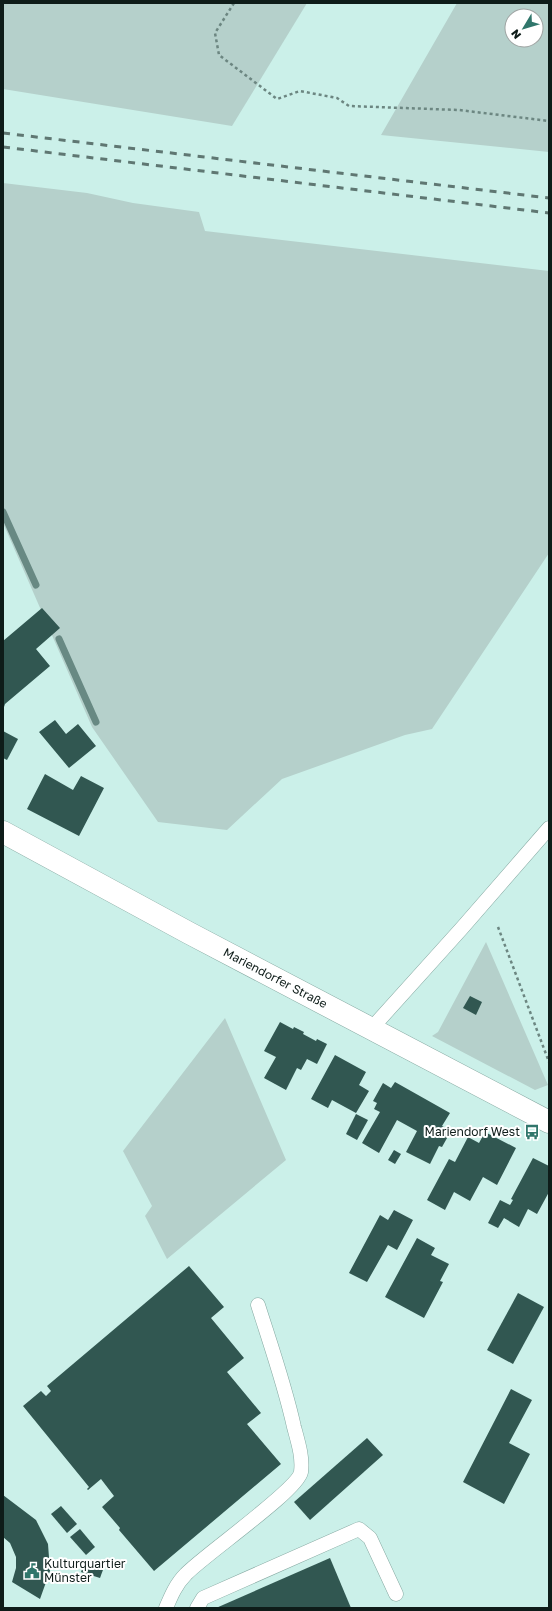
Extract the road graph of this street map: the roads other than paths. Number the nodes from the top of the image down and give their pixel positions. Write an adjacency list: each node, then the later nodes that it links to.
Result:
1 (549, 828): 3 (lane)
2 (3, 832): 3 (street, Mariendorfer Straße)
3 (371, 1029): 4 (street, Mariendorfer Straße)
4 (549, 1122)
5 (258, 1305): 7 (lane)
6 (396, 1594): 8 (lane)
7 (166, 1608)
8 (197, 1608)

